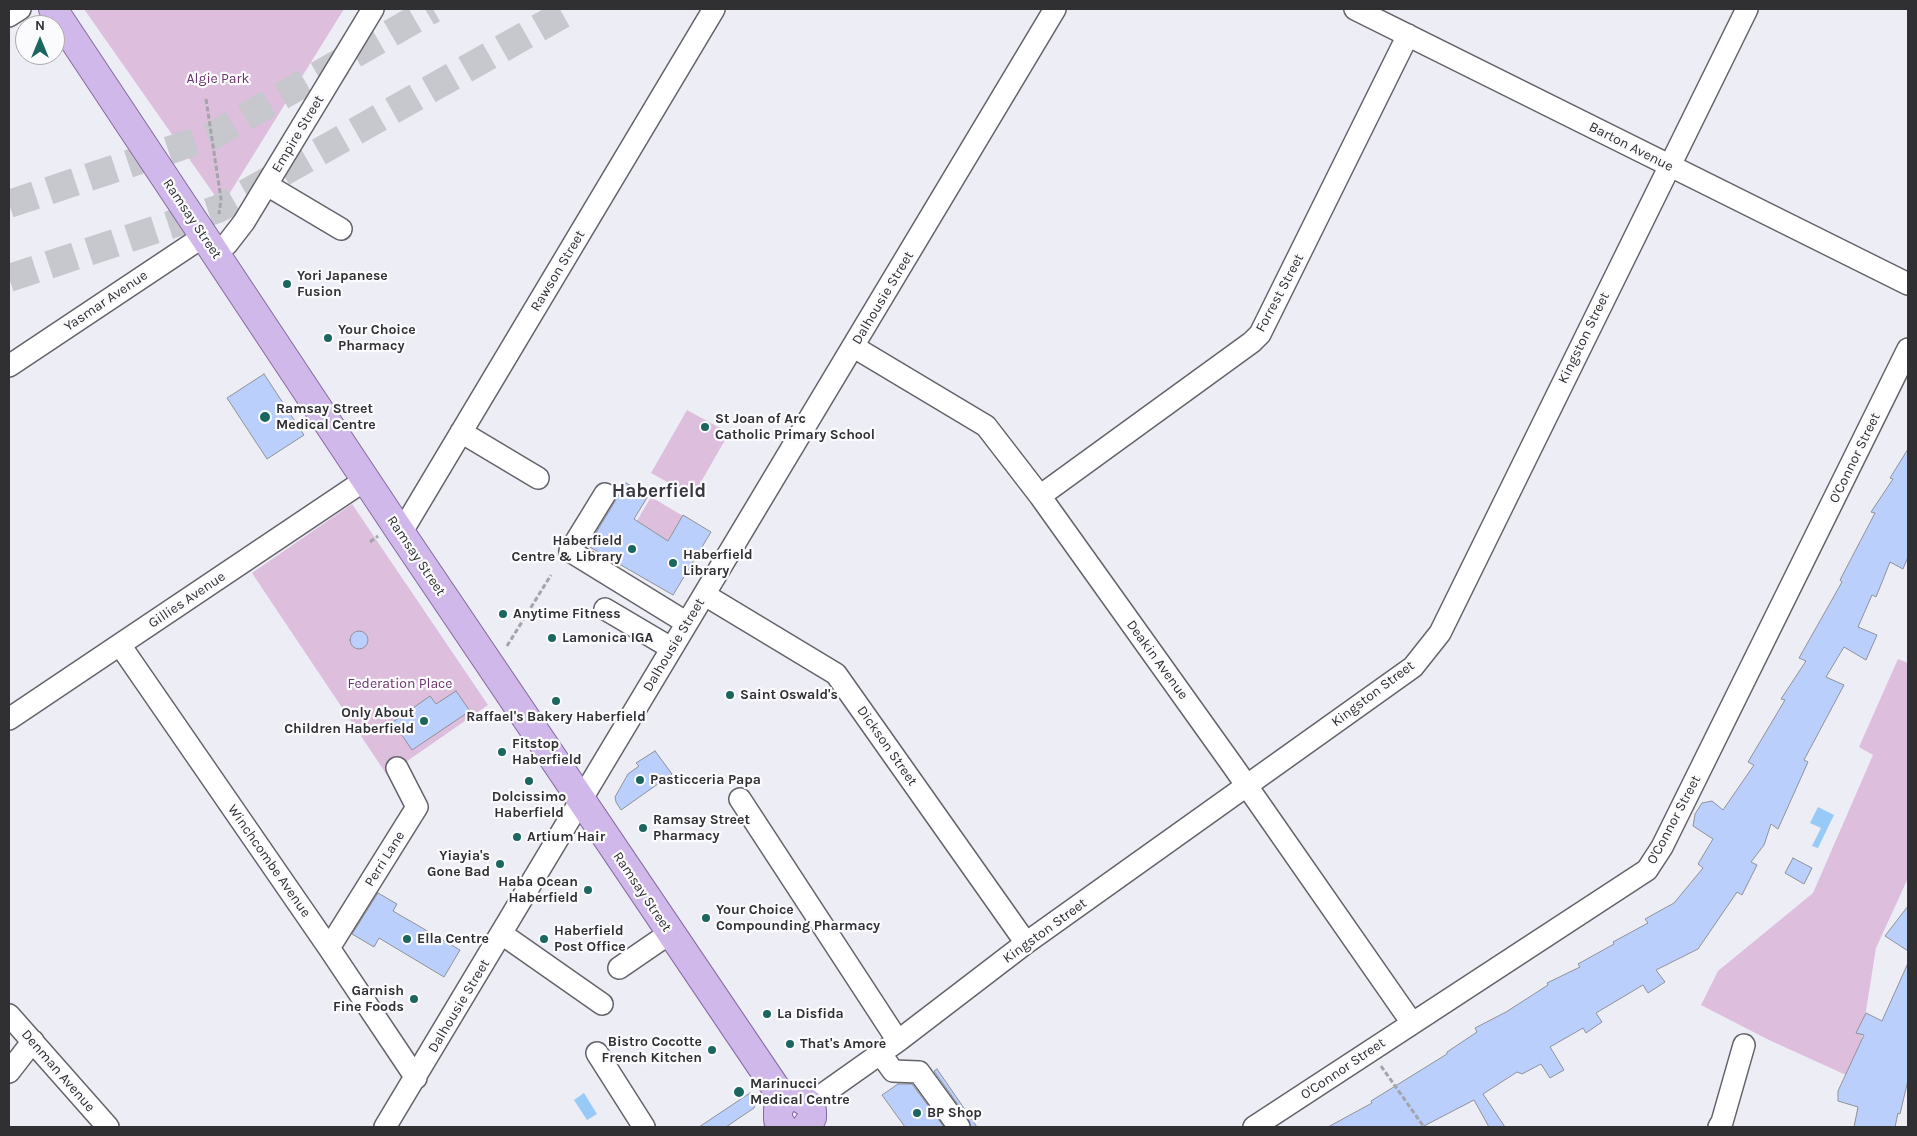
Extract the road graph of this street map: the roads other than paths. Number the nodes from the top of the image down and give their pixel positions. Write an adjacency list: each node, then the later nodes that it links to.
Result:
1 (20, 9): 8 (street)
2 (53, 9): 13 (main road, Ramsay Street)
3 (373, 9): 11 (street, Empire Street)
4 (714, 9): 18 (street, Rawson Street)
5 (1055, 9): 15 (street, Dalhousie Street)
6 (1355, 9): 9 (street, Barton Avenue)
7 (1747, 9): 10 (street, Kingston Street)
8 (9, 16)
9 (1408, 35): 10 (street, Barton Avenue); 22 (street, Forrest Street)
10 (1668, 166): 14 (street, Barton Avenue); 31 (street, Kingston Street)
11 (267, 185): 12 (street); 13 (street, Empire Street)
12 (341, 229)
13 (209, 244): 17 (street, Yasmar Avenue); 20 (main road, Ramsay Street)
14 (1908, 284)
15 (854, 346): 22 (street, Deakin Avenue); 24 (street, Dalhousie Street)
16 (1908, 349): 41 (street, O'Connor Street)
17 (9, 366)
18 (461, 432): 19 (street); 23 (street, Rawson Street)
19 (538, 478)
20 (365, 480): 23 (main road, Ramsay Street); 27 (street, Gillies Avenue)
21 (605, 494): 26 (street)
22 (1040, 496): 31 (street, Deakin Avenue)
23 (390, 534): 33 (main road, Ramsay Street)
24 (705, 596): 26 (street, Dalhousie Street); 36 (street, Dickson Street)
25 (605, 609): 28 (street)
26 (687, 623): 28 (street, Dalhousie Street)
27 (120, 645): 29 (street, Gillies Avenue); 37 (street, Winchcombe Avenue)
28 (671, 648): 33 (street, Dalhousie Street)
29 (9, 719)
30 (397, 768): 37 (street, Perri Lane)
31 (1248, 786): 36 (street, Kingston Street); 41 (street, Deakin Avenue)
32 (740, 799): 43 (street)
33 (581, 802): 34 (main road, Ramsay Street); 35 (street, Dalhousie Street)
34 (670, 933): 38 (street); 49 (main road, Ramsay Street)
35 (502, 934): 39 (street); 48 (street, Dalhousie Street)
36 (1026, 943): 43 (street, Kingston Street)
37 (329, 948): 48 (street, Winchcombe Avenue)
38 (619, 968)
39 (602, 1004)
40 (9, 1015): 42 (street, Denman Avenue)
41 (1412, 1023): 54 (street, O'Connor Street)
42 (33, 1041): 47 (street); 50 (street, Denman Avenue)
43 (898, 1041): 46 (street, Kingston Street)
44 (1744, 1045): 55 (street)
45 (597, 1053): 52 (street)
46 (880, 1054): 49 (street, Kingston Street); 53 (street)
47 (9, 1072)
48 (416, 1078): 51 (street, Dalhousie Street)
49 (790, 1119)
50 (108, 1127)
51 (385, 1127)
52 (644, 1127)
53 (959, 1127)
54 (1254, 1127)
55 (1719, 1127)

